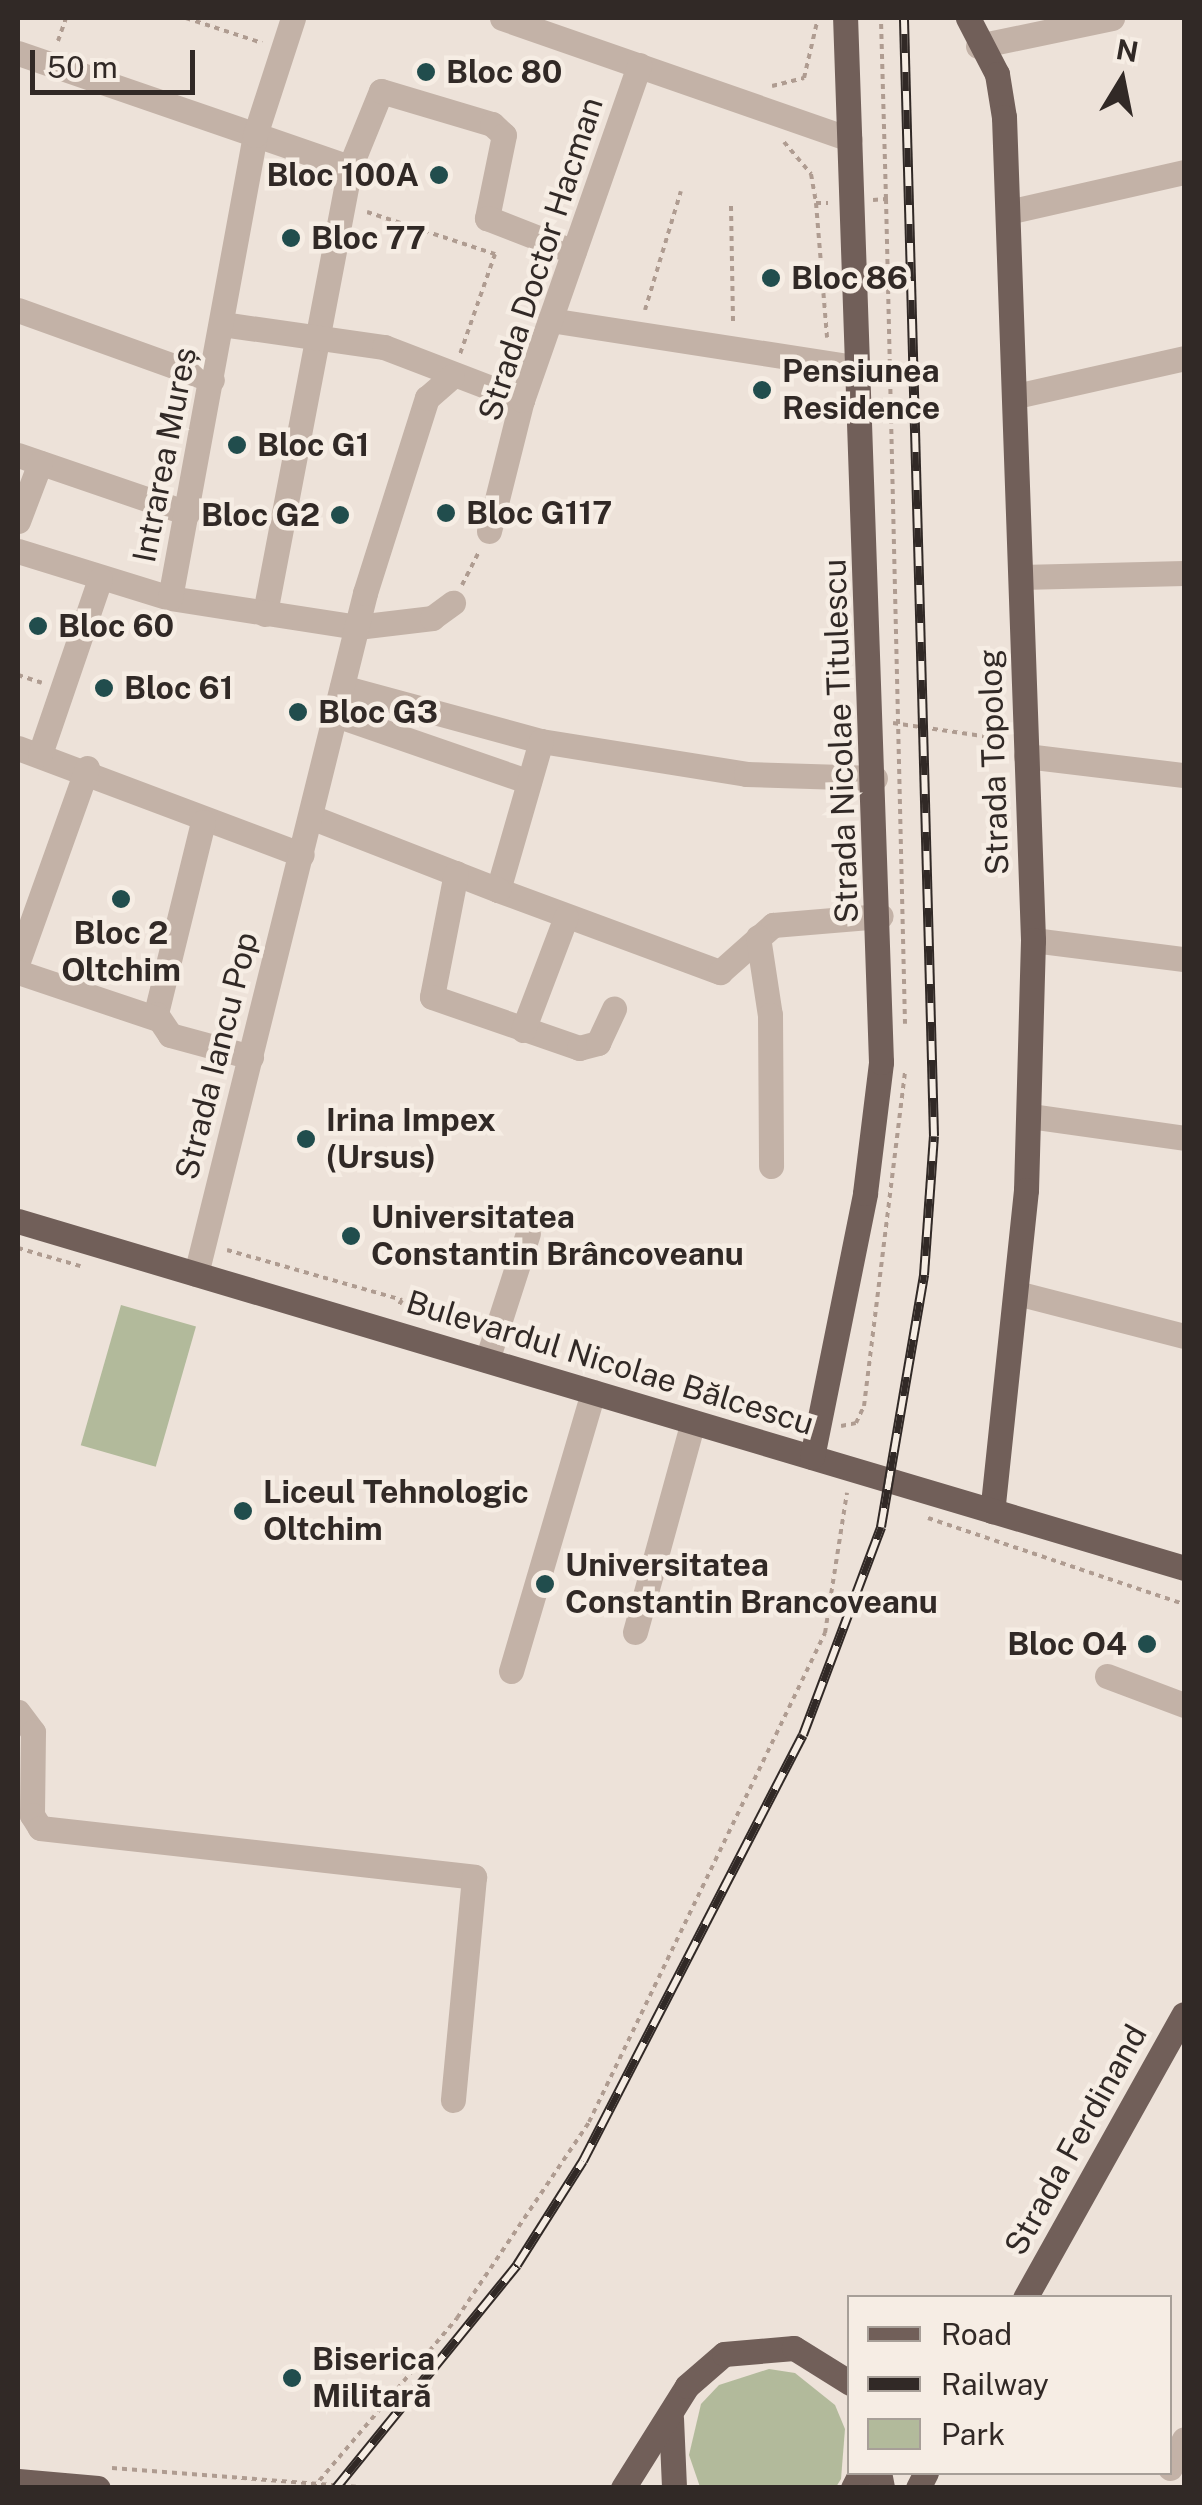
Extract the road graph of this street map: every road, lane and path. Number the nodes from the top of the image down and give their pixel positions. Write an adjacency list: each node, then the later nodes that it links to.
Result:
1 (186, 18): 11 (path)
2 (293, 18): 11 (street)
3 (502, 18): 9 (street, Strada Doctor Hacman)
4 (818, 18): 14 (path)
5 (845, 18): 16 (main road, Strada Nicolae Titulescu)
6 (881, 18): 20 (path)
7 (968, 18): 10 (main road, Strada Topolog)
8 (1112, 18): 10 (street)
9 (534, 23): 13 (street, Strada Doctor Hacman)
10 (978, 46): 24 (main road, Strada Topolog)
11 (282, 50): 15 (street)
12 (18, 53): 15 (street)
13 (639, 66): 14 (street, Strada Doctor Hacman); 25 (street, Strada Doctor Hacman)
14 (762, 109): 16 (street, Strada Doctor Hacman); 21 (path)
15 (255, 134): 17 (street); 28 (street, Intrarea Mureș)
16 (850, 139): 20 (main road, Strada Nicolae Titulescu)
17 (350, 167): 22 (street); 25 (street)
18 (1184, 172): 24 (street)
19 (682, 190): 30 (path)
20 (853, 202): 21 (path); 34 (main road, Strada Nicolae Titulescu)
21 (816, 203): 33 (path)
22 (344, 204): 29 (street); 35 (path)
23 (731, 206): 31 (path)
24 (1008, 212): 37 (main road, Strada Topolog)
25 (574, 252): 27 (street, Strada Doctor Hacman)
26 (18, 310): 36 (street)
27 (550, 320): 30 (street); 38 (street, Strada Doctor Hacman)
28 (222, 324): 29 (street, Intrarea Mureș); 36 (street, Intrarea Mureș)
29 (320, 336): 35 (street, Intrarea Mureș); 49 (street)
30 (637, 336): 31 (street)
31 (733, 352): 33 (street)
32 (1184, 358): 37 (street)
33 (829, 364): 34 (street)
34 (859, 368): 53 (main road, Strada Nicolae Titulescu)
35 (452, 376): 38 (street, Intrarea Mureș); 50 (street, Strada Iancu Pop)
36 (212, 380): 40 (street, Intrarea Mureș)
37 (1016, 396): 45 (main road, Strada Topolog)
38 (522, 400): 42 (street, Strada Doctor Hacman)
39 (29, 459): 40 (street); 41 (street)
40 (188, 513): 47 (street, Intrarea Mureș)
41 (18, 521)
42 (489, 531): 48 (path)
43 (18, 551): 46 (street)
44 (1184, 573): 45 (street)
45 (1020, 577): 55 (main road, Strada Topolog)
46 (100, 579): 47 (street); 56 (street)
47 (170, 598): 49 (street)
48 (453, 603): 50 (street)
49 (265, 614): 50 (street)
50 (357, 627): 51 (street, Strada Iancu Pop)
51 (342, 687): 52 (street, Strada Iancu Pop); 54 (street)
52 (336, 716): 60 (street); 61 (street, Strada Iancu Pop)
53 (874, 721): 55 (path); 59 (main road, Strada Nicolae Titulescu)
54 (542, 741): 59 (street); 60 (street)
55 (1026, 749): 58 (street); 69 (main road, Strada Topolog)
56 (29, 751): 57 (street)
57 (87, 768): 62 (street); 71 (street)
58 (1184, 775)
59 (875, 778): 66 (main road, Strada Nicolae Titulescu)
60 (529, 782): 65 (street)
61 (311, 817): 63 (street, Strada Iancu Pop); 64 (street)
62 (202, 822): 63 (street); 73 (street)
63 (302, 855): 76 (street, Strada Iancu Pop)
64 (456, 873): 65 (street); 75 (street)
65 (498, 890): 67 (street)
66 (881, 916): 68 (street); 90 (main road, Strada Nicolae Titulescu)
67 (566, 917): 68 (street); 75 (street)
68 (758, 937): 79 (street)
69 (1032, 940): 70 (street); 77 (main road, Strada Topolog)
70 (1184, 959)
71 (18, 961)
72 (18, 972): 73 (street)
73 (157, 1008): 76 (street)
74 (614, 1008): 75 (street)
75 (523, 1030)
76 (251, 1058): 82 (street, Strada Iancu Pop)
77 (1030, 1116): 78 (street); 84 (main road, Strada Topolog)
78 (1184, 1138)
79 (771, 1166)
80 (18, 1221): 83 (main road, Bulevardul Nicolae Bălcescu)
81 (528, 1233): 87 (street)
82 (204, 1244): 83 (street, Strada Iancu Pop); 85 (path)
83 (196, 1274): 85 (main road, Bulevardul Nicolae Bălcescu)
84 (1017, 1293): 86 (street); 92 (main road, Strada Topolog)
85 (384, 1330): 87 (main road, Bulevardul Nicolae Bălcescu)
86 (1184, 1336)
87 (487, 1360): 88 (main road, Bulevardul Nicolae Bălcescu)
88 (592, 1392): 89 (main road, Bulevardul Nicolae Bălcescu); 95 (street)
89 (693, 1422): 90 (main road, Bulevardul Nicolae Bălcescu); 94 (street)
90 (812, 1457): 92 (main road, Bulevardul Nicolae Bălcescu)
91 (847, 1493): 108 (path)
92 (992, 1510): 93 (main road, Bulevardul Nicolae Bălcescu)
93 (1184, 1568)
94 (635, 1632)
95 (511, 1671)
96 (1107, 1676): 97 (street)
97 (1184, 1704)
98 (18, 1712): 100 (street)
99 (1184, 2014): 101 (main road, Strada Ferdinand)
100 (453, 2100)
101 (1027, 2295)
102 (845, 2378): 103 (main road)
103 (672, 2413): 110 (main road); 111 (main road)
104 (1184, 2439): 105 (street)
105 (1172, 2462)
106 (100, 2477): 107 (main road); 108 (path)
107 (18, 2481)
108 (315, 2485): 109 (path)
109 (372, 2488)
110 (624, 2488)
111 (674, 2488)

